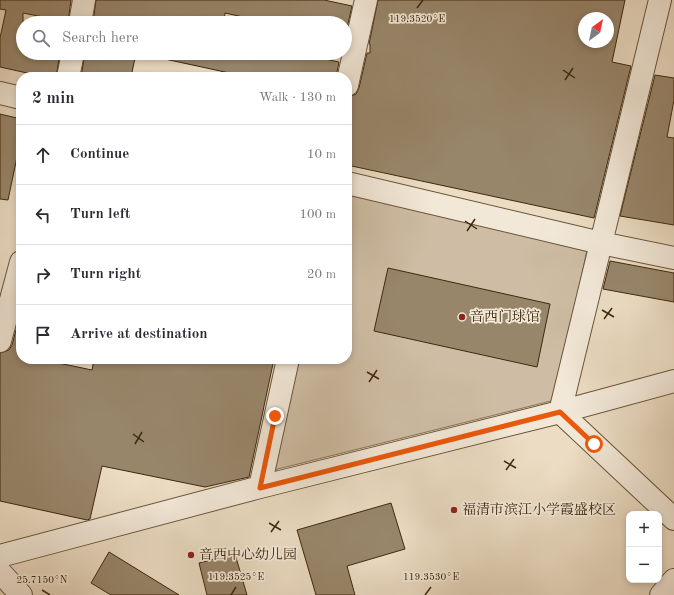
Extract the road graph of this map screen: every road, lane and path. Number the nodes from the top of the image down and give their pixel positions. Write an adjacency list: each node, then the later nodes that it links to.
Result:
1 (84, 0): 4 (street)
2 (366, 0): 7 (street)
3 (660, 0): 11 (street)
4 (81, 16)
5 (72, 60): 6 (street)
6 (69, 72)
7 (350, 72)
8 (0, 93): 9 (street)
9 (16, 97)
10 (352, 184): 11 (street)
11 (601, 243): 12 (street); 17 (street)
12 (674, 258)
13 (16, 281): 14 (street)
14 (0, 341)
15 (287, 364): 18 (street)
16 (674, 381): 17 (street)
17 (560, 412): 18 (street); 19 (street)
18 (260, 488): 20 (street)
19 (674, 519)
20 (0, 556)
21 (0, 572): 23 (street)
22 (674, 580): 24 (street)
23 (21, 595)
24 (661, 595)

